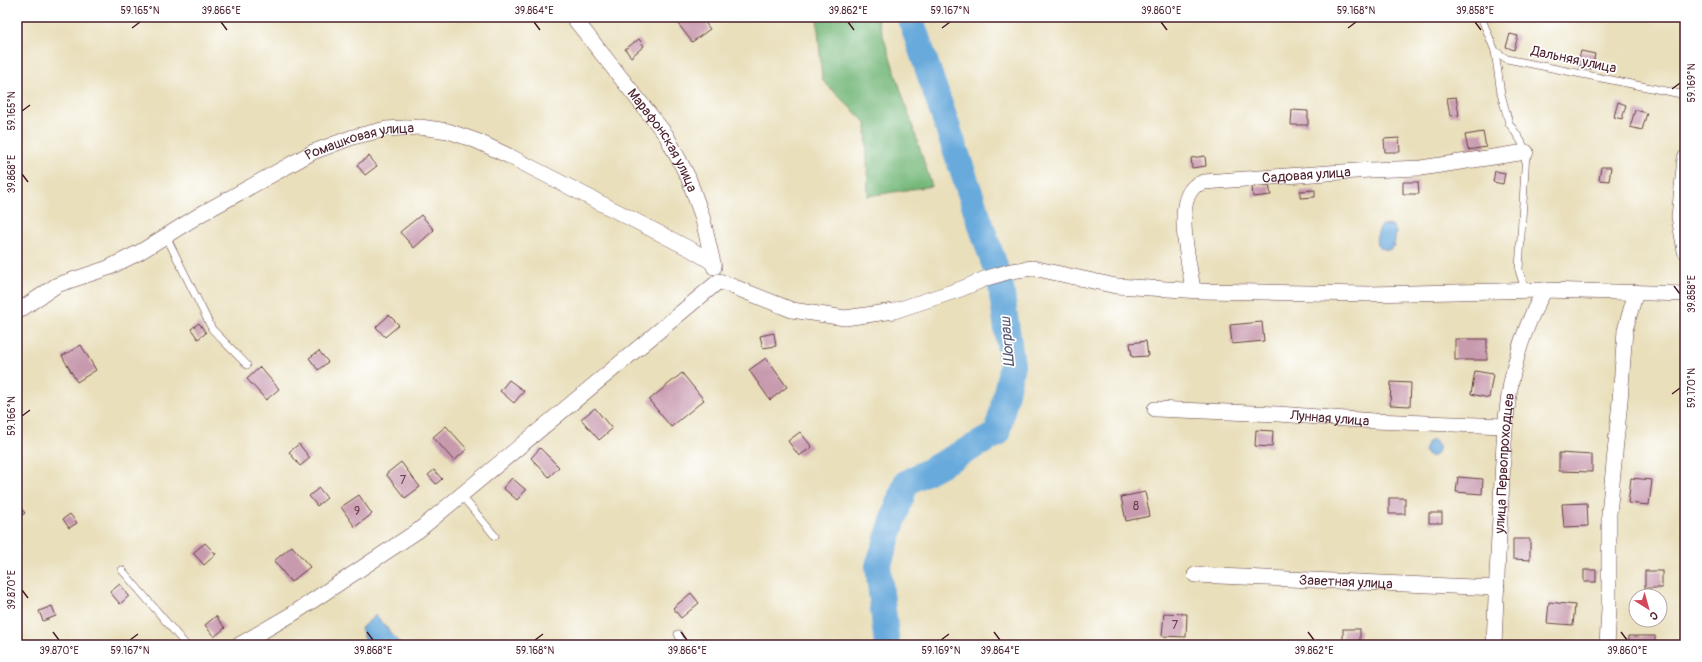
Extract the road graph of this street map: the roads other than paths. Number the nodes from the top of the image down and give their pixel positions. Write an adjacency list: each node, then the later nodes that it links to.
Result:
1 (573, 17): 9 (street, Марафонская улица)
2 (1481, 17): 3 (lane)
3 (1495, 51): 4 (lane, Дальняя улица); 5 (lane)
4 (1685, 97)
5 (1526, 152): 11 (street, Садовая улица); 12 (lane)
6 (1685, 158): 8 (street)
7 (166, 236): 9 (street, Ромашковая улица); 16 (street, Ромашковая улица); 17 (lane)
8 (1685, 251)
9 (712, 262): 10 (street, Марафонская улица)
10 (720, 281): 11 (street); 20 (street)
11 (1193, 290): 12 (street)
12 (1525, 290): 13 (street)
13 (1546, 290): 14 (street); 19 (street, улица Первопроходцев)
14 (1636, 292): 15 (street); 30 (street)
15 (1685, 294)
16 (17, 312)
17 (247, 365)
18 (1155, 409): 19 (street, Лунная улица)
19 (1505, 426): 24 (street, улица Первопроходцев)
20 (461, 495): 21 (lane); 27 (street)
21 (495, 536)
22 (122, 570): 26 (lane)
23 (1195, 574): 24 (street, Заветная улица)
24 (1497, 588): 29 (street, улица Первопроходцев)
25 (678, 634): 28 (lane)
26 (186, 645)
27 (239, 645)
28 (683, 645)
29 (1494, 645)
30 (1606, 645)

